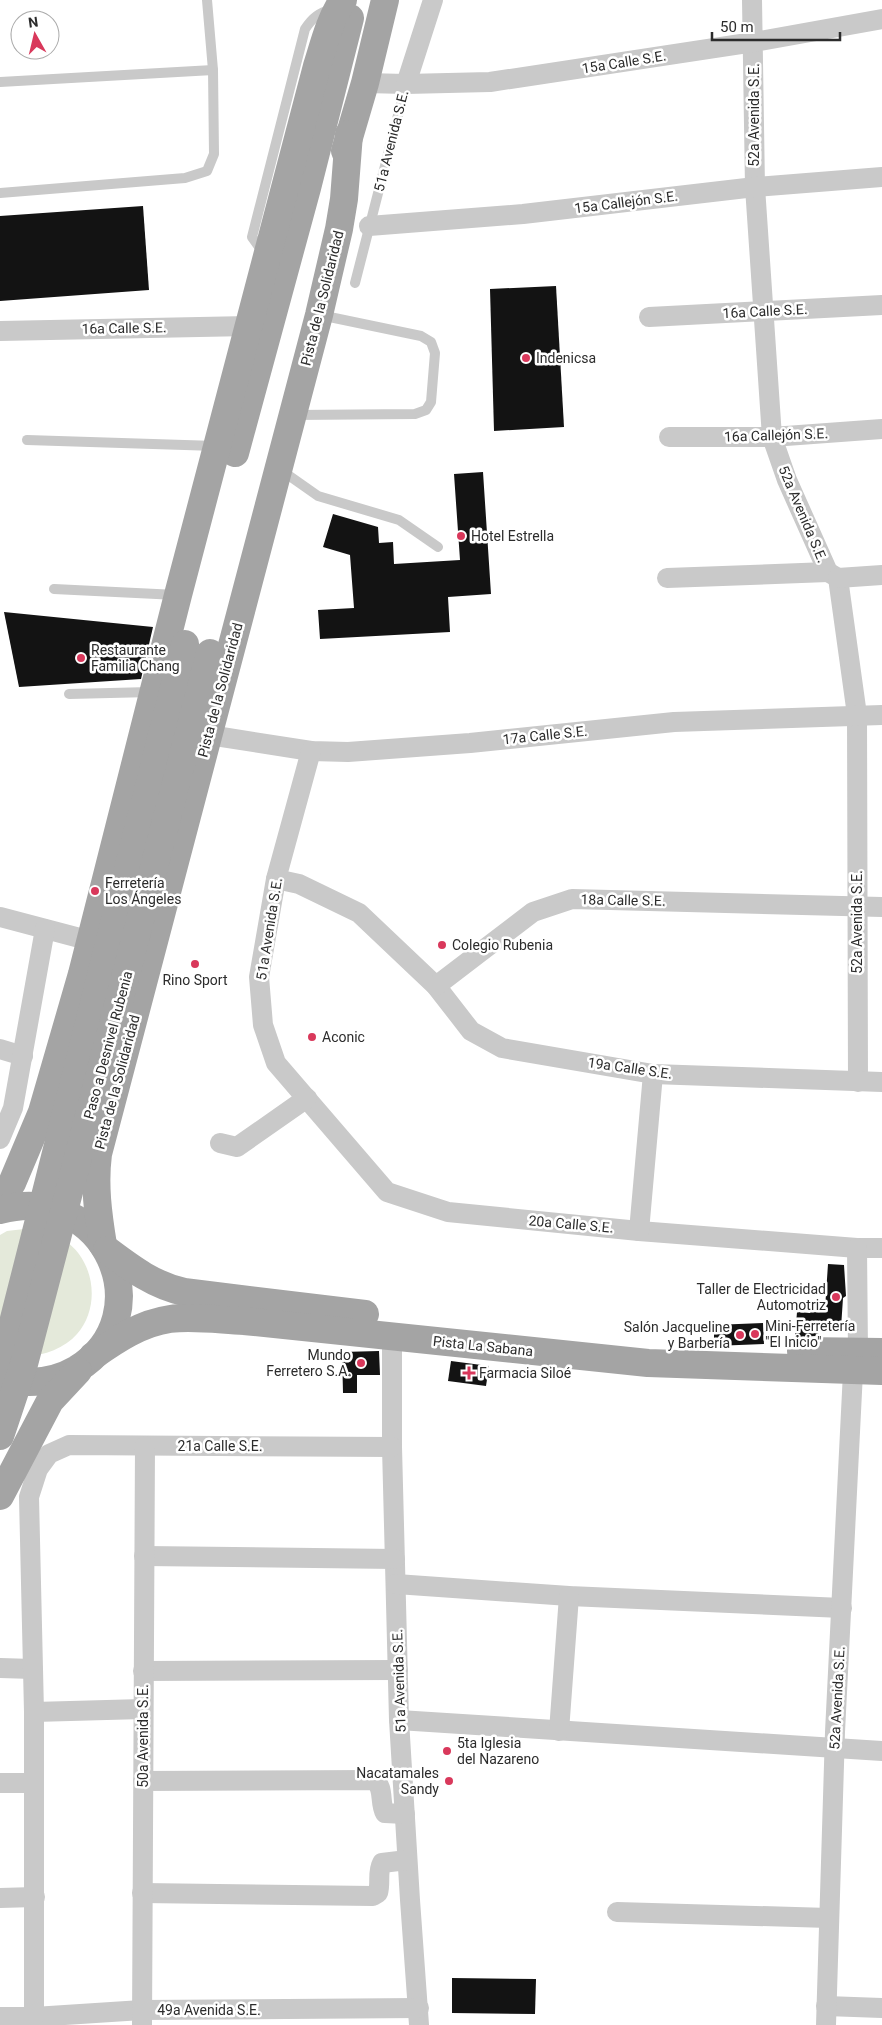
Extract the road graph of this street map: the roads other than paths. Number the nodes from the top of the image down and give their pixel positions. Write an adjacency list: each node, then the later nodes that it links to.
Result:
1 (207, 0): 8 (lane)
2 (385, 0): 10 (main road, Pista de la Solidaridad)
3 (433, 0): 11 (street, 51a Avenida S.E.)
4 (752, 0): 7 (street, 52a Avenida S.E.)
5 (345, 3): 22 (main road); 69 (main road, Paso a Desnivel Rubenia, bridge)
6 (882, 19): 7 (street, 15a Calle S.E.)
7 (754, 42): 11 (street, 15a Calle S.E.); 14 (street, 52a Avenida S.E.)
8 (213, 70): 9 (lane); 15 (lane)
9 (0, 82)
10 (364, 83): 11 (street, 15a Calle S.E.); 12 (main road, Pista de la Solidaridad)
11 (406, 84): 16 (lane, 51a Avenida S.E.)
12 (350, 134): 20 (main road, Pista de la Solidaridad); 37 (main road, Pista de la Solidaridad)
13 (882, 177): 14 (street, 15a Callejón S.E.)
14 (755, 187): 16 (street, 15a Callejón S.E.); 19 (street, 52a Avenida S.E.)
15 (0, 193)
16 (369, 226): 17 (lane, 51a Avenida S.E.)
17 (355, 283)
18 (882, 305): 19 (street, 16a Calle S.E.)
19 (763, 311): 21 (street, 16a Calle S.E.); 26 (street, 52a Avenida S.E.)
20 (319, 315): 24 (main road, Pista de la Solidaridad); 24 (lane)
21 (649, 317)
22 (249, 326): 23 (street, 16a Calle S.E.); 29 (main road)
23 (0, 331)
24 (292, 415): 30 (main road, Pista de la Solidaridad)
25 (882, 430): 26 (street, 16a Callejón S.E.)
26 (772, 436): 27 (street, 16a Callejón S.E.); 32 (street, 52a Avenida S.E.)
27 (669, 437)
28 (28, 440): 29 (lane)
29 (217, 446): 36 (main road)
30 (278, 468): 31 (lane); 42 (main road, Pista de la Solidaridad)
31 (438, 547)
32 (833, 575): 33 (street); 34 (street); 40 (street, 52a Avenida S.E.)
33 (882, 575)
34 (667, 578)
35 (54, 589): 36 (lane)
36 (178, 595): 38 (main road)
37 (210, 653): 71 (main road, Paso a Desnivel Rubenia, bridge)
38 (154, 692): 39 (lane); 49 (main road)
39 (69, 694)
40 (857, 714): 41 (street, 17a Calle S.E.); 43 (street, 17a Calle S.E.); 45 (street, 52a Avenida S.E.)
41 (882, 715)
42 (209, 735): 43 (street, 17a Calle S.E.); 62 (main road, Pista de la Solidaridad)
43 (311, 751): 44 (street, 51a Avenida S.E.)
44 (276, 879): 50 (street); 56 (street, 51a Avenida S.E.)
45 (857, 907): 46 (street, 18a Calle S.E.); 50 (street, 18a Calle S.E.); 54 (street, 52a Avenida S.E.)
46 (882, 907)
47 (0, 917): 48 (street)
48 (45, 928): 49 (street); 52 (street)
49 (91, 940): 59 (main road)
50 (436, 986): 53 (street, 19a Calle S.E.)
51 (0, 1049): 52 (street)
52 (23, 1056): 57 (street)
53 (653, 1074): 54 (street, 19a Calle S.E.); 61 (street)
54 (858, 1082): 55 (street, 19a Calle S.E.)
55 (882, 1082)
56 (307, 1098): 58 (street); 61 (street, 20a Calle S.E.)
57 (0, 1139)
58 (220, 1143)
59 (0, 1200)
60 (0, 1210): 62 (main road)
61 (639, 1231): 63 (street, 20a Calle S.E.)
62 (105, 1247): 66 (main road, Pista La Sabana); 67 (main road)
63 (857, 1248): 64 (street, 20a Calle S.E.); 66 (street, 52a Avenida S.E.)
64 (882, 1248)
65 (392, 1336): 66 (main road, Pista La Sabana); 67 (main road, Pista La Sabana); 73 (street, 51a Avenida S.E.)
66 (864, 1358): 68 (main road, Pista La Sabana); 79 (street, 52a Avenida S.E.)
67 (90, 1359): 70 (main road); 74 (main road)
68 (882, 1371)
69 (0, 1374)
70 (0, 1378)
71 (0, 1436)
72 (145, 1446): 73 (street, 21a Calle S.E.); 75 (street, 50a Avenida S.E.); 81 (street, 21a Calle S.E.)
73 (392, 1447): 76 (street, 51a Avenida S.E.)
74 (0, 1496)
75 (144, 1556): 76 (street); 83 (street, 50a Avenida S.E.)
76 (395, 1559): 77 (street, 51a Avenida S.E.)
77 (396, 1584): 78 (street); 82 (street, 51a Avenida S.E.)
78 (569, 1596): 79 (street); 87 (street)
79 (842, 1608): 88 (street, 52a Avenida S.E.)
80 (0, 1668): 81 (street)
81 (33, 1669): 85 (street)
82 (398, 1670): 83 (street); 86 (street, 51a Avenida S.E.)
83 (144, 1671): 84 (street, 50a Avenida S.E.)
84 (143, 1709): 85 (street); 90 (street, 50a Avenida S.E.)
85 (34, 1712): 92 (street)
86 (399, 1720): 87 (street); 93 (street, 51a Avenida S.E.)
87 (560, 1730): 88 (street)
88 (835, 1748): 89 (street); 99 (street, 52a Avenida S.E.)
89 (882, 1750)
90 (143, 1781): 93 (street); 95 (street, 50a Avenida S.E.)
91 (0, 1783): 92 (street)
92 (33, 1783): 96 (street)
93 (405, 1814): 94 (street, 51a Avenida S.E.)
94 (407, 1860): 95 (street); 105 (street, 51a Avenida S.E.)
95 (142, 1893): 106 (street, 50a Avenida S.E.)
96 (35, 1897): 97 (street); 103 (street)
97 (0, 1898)
98 (617, 1912): 99 (street)
99 (829, 1918): 101 (street, 52a Avenida S.E.)
100 (882, 2008): 101 (street)
101 (826, 2016)
102 (0, 2017): 103 (street, 49a Avenida S.E.)
103 (34, 2017): 106 (street, 49a Avenida S.E.)
104 (254, 2017): 105 (street, 49a Avenida S.E.); 106 (street, 49a Avenida S.E.)
105 (419, 2017)
106 (142, 2018)

